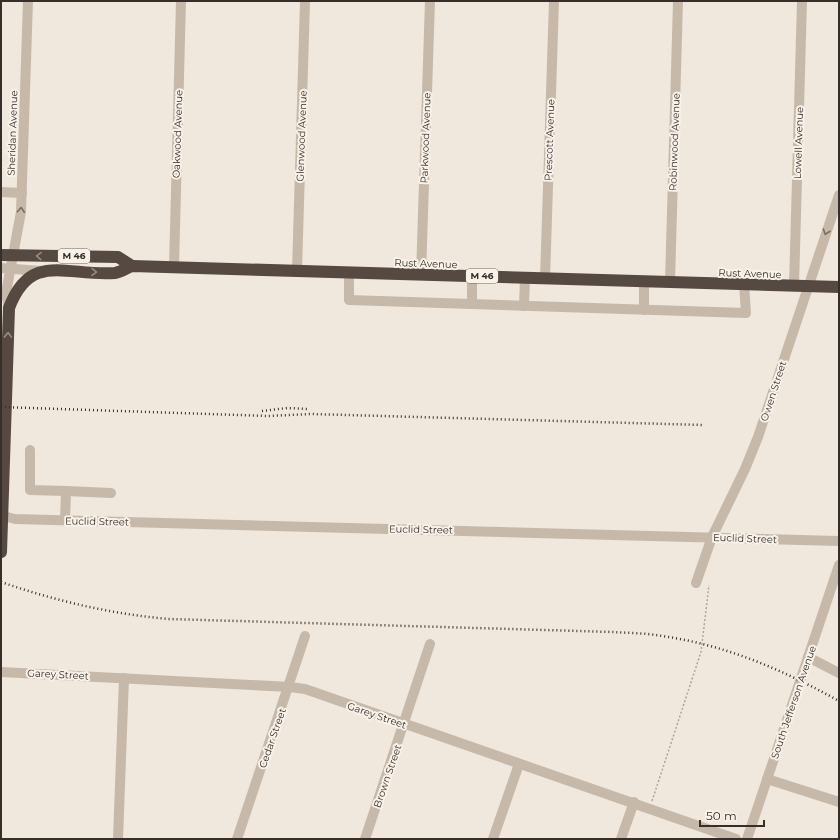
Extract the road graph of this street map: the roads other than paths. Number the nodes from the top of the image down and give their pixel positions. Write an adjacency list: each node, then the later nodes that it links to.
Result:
1 (28, 1): 9 (street, Sheridan Avenue)
2 (181, 1): 13 (street, Oakwood Avenue)
3 (306, 1): 16 (street, Glenwood Avenue)
4 (430, 1): 18 (street, Parkwood Avenue)
5 (554, 1): 21 (street, Prescott Avenue)
6 (678, 1): 23 (street, Robinwood Avenue)
7 (802, 1): 25 (street, Lowell Avenue)
8 (1, 192): 9 (street)
9 (22, 193): 11 (street, Sheridan Avenue, one-way to 9)
10 (839, 195): 26 (street, Owen Street, one-way to 26)
11 (7, 255): 12 (highway, Rust Avenue / M 46, one-way to 11); 14 (street, Sheridan Avenue)
12 (132, 266): 13 (highway, Rust Avenue / M 46); 15 (highway, Rust Avenue / M 46, one-way to 12)
13 (174, 267): 16 (highway, Rust Avenue / M 46)
14 (5, 268): 15 (street, Rust Avenue); 30 (street, Sheridan Avenue)
15 (41, 271): 30 (highway)
16 (297, 271): 17 (highway, Rust Avenue / M 46)
17 (349, 272): 18 (highway, Rust Avenue / M 46); 28 (street)
18 (421, 275): 19 (highway, Rust Avenue / M 46)
19 (472, 276): 20 (highway, Rust Avenue / M 46); 28 (street)
20 (525, 278): 21 (highway, Rust Avenue / M 46); 29 (street)
21 (545, 279): 22 (highway, Rust Avenue / M 46)
22 (644, 281): 23 (highway, Rust Avenue / M 46); 31 (street)
23 (670, 282): 24 (highway, Rust Avenue / M 46)
24 (744, 284): 25 (highway, Rust Avenue / M 46); 31 (street)
25 (794, 286): 26 (highway, Rust Avenue / M 46)
26 (808, 286): 27 (highway, Rust Avenue / M 46); 38 (street, Owen Street)
27 (839, 287)
28 (472, 304): 29 (street)
29 (524, 306): 31 (street)
30 (10, 308): 33 (highway, Sheridan Avenue, one-way to 30)
31 (644, 310)
32 (30, 450): 34 (street)
33 (2, 473): 36 (highway, Sheridan Avenue)
34 (66, 491): 35 (street); 37 (street)
35 (111, 493)
36 (3, 516): 37 (street, Euclid Street); 40 (highway, Sheridan Avenue)
37 (65, 520): 38 (street, Euclid Street)
38 (712, 537): 39 (street, Euclid Street); 42 (street, Owen Street)
39 (839, 541)
40 (1, 552)
41 (839, 565): 45 (street, South Jefferson Avenue)
42 (696, 583)
43 (306, 636): 49 (street, Cedar Street)
44 (430, 644): 50 (street, Brown Street)
45 (808, 657): 47 (street); 52 (street, South Jefferson Avenue)
46 (1, 672): 48 (street, Garey Street)
47 (839, 673)
48 (124, 678): 49 (street, Garey Street); 55 (street)
49 (290, 687): 50 (street, Garey Street); 56 (street, Cedar Street)
50 (404, 724): 51 (street, Garey Street); 57 (street, Brown Street)
51 (519, 764): 53 (street, Garey Street); 58 (street)
52 (767, 779): 54 (street); 61 (street, South Jefferson Avenue)
53 (634, 802): 59 (street); 60 (street, Garey Street)
54 (839, 802)
55 (118, 839)
56 (237, 839)
57 (365, 839)
58 (493, 839)
59 (621, 839)
60 (736, 839)
61 (747, 839)

